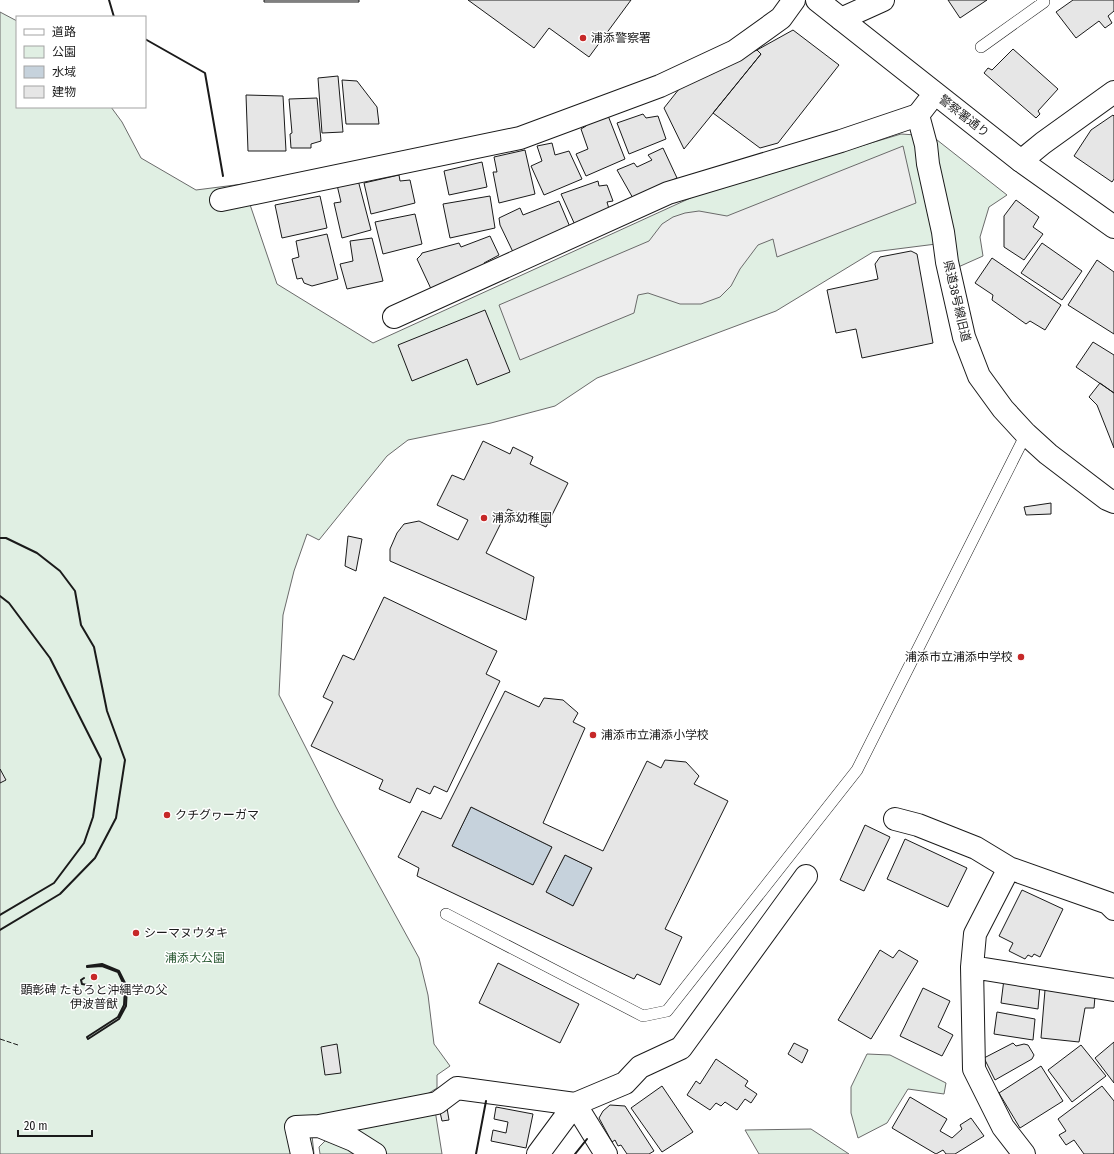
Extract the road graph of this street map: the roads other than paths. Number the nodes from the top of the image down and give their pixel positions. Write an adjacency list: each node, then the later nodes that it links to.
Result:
1 (794, 0): 11 (street)
2 (816, 0): 5 (street, 警察署通り)
3 (882, 0): 5 (street)
4 (1044, 1): 6 (lane)
5 (841, 19): 8 (street, 警察署通り)
6 (981, 47)
7 (1114, 92): 10 (street)
8 (935, 94): 9 (street); 10 (street, 警察署通り)
9 (918, 115): 13 (street); 14 (street, 県道38号線旧道)
10 (1021, 160): 12 (street, 警察署通り)
11 (221, 200)
12 (1114, 227)
13 (394, 317)
14 (1026, 434): 15 (street, 県道38号線旧道); 20 (lane)
15 (1114, 502)
16 (895, 819): 17 (street)
17 (1009, 868): 19 (street); 21 (street)
18 (806, 876): 23 (street)
19 (1114, 909)
20 (446, 914)
21 (972, 967): 22 (street); 29 (street)
22 (1114, 990)
23 (575, 1104): 24 (street); 27 (street); 28 (street)
24 (319, 1126): 25 (street); 26 (street)
25 (302, 1154)
26 (375, 1154)
27 (538, 1154)
28 (606, 1154)
29 (1024, 1154)

